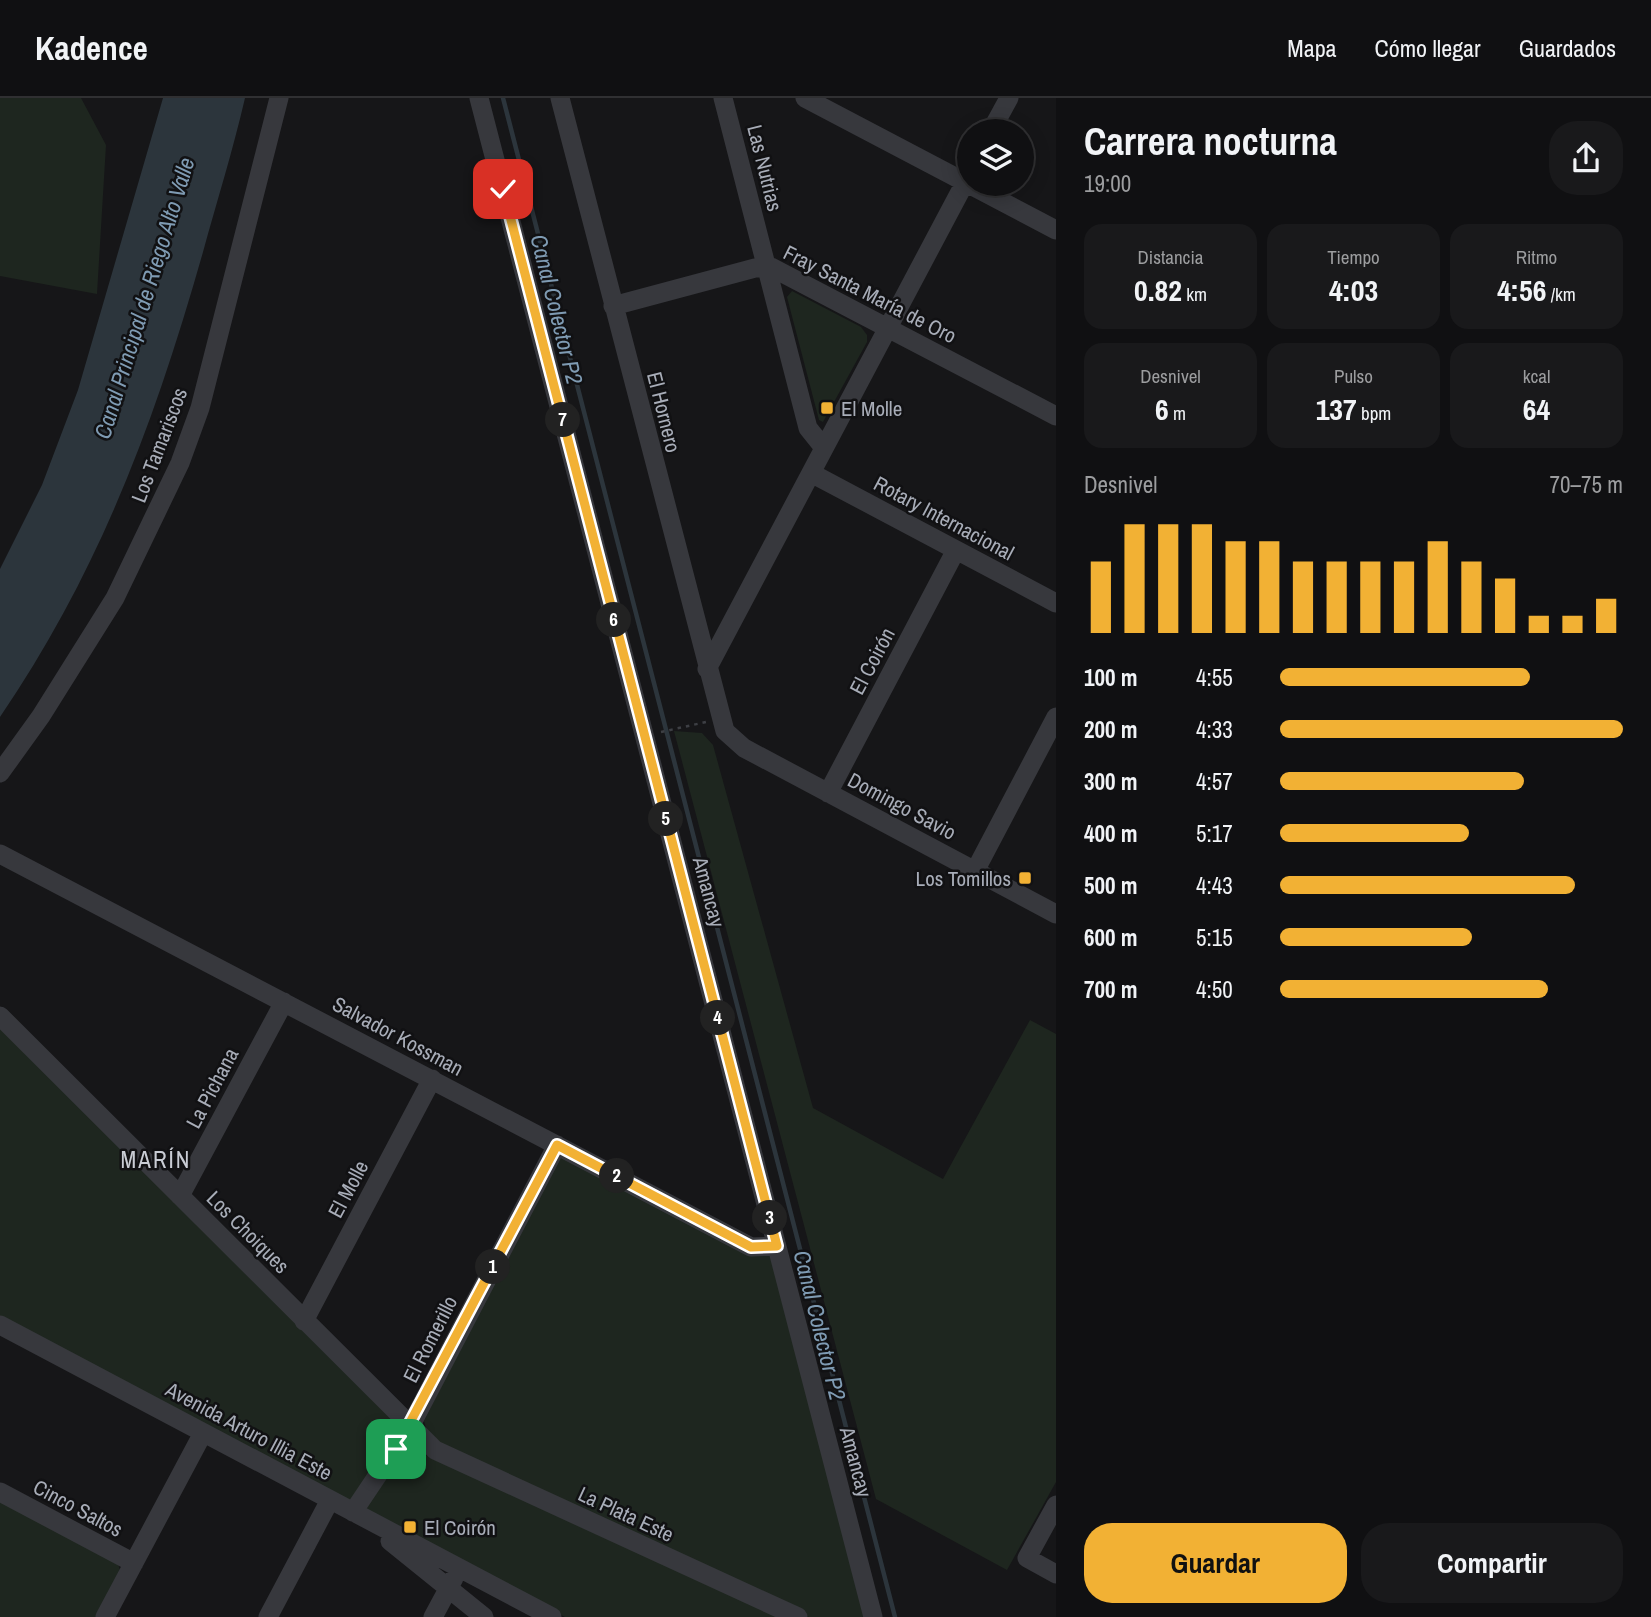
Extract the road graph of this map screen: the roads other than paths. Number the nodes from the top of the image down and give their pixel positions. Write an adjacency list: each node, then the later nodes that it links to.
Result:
1 (279, 98): 23 (street, Los Tamariscos)
2 (479, 98): 33 (street, Amancay)
3 (560, 98): 13 (street, El Hornero)
4 (723, 98): 12 (street, Las Nutrias)
5 (1009, 98): 7 (street)
6 (816, 100): 8 (street)
7 (998, 119)
8 (957, 172)
9 (957, 196): 14 (street)
10 (999, 196): 11 (street)
11 (1056, 230)
12 (766, 267): 13 (street, Fray Santa María de Oro); 14 (street, Fray Santa María de Oro); 16 (street, Las Nutrias)
13 (613, 306): 20 (street, El Hornero)
14 (888, 327): 15 (street, Fray Santa María de Oro); 16 (street)
15 (1056, 416)
16 (824, 448): 17 (street)
17 (811, 472): 18 (street, Rotary Internacional); 20 (street)
18 (956, 550): 19 (street, Rotary Internacional); 24 (street, El Coirón)
19 (1056, 603)
20 (707, 669): 22 (street, El Hornero)
21 (1056, 717): 26 (street)
22 (724, 727): 24 (street, Domingo Savio)
23 (0, 773)
24 (828, 793): 26 (street, Domingo Savio)
25 (0, 854): 28 (street, Salvador Kossman)
26 (975, 871): 27 (street, Domingo Savio)
27 (1056, 914)
28 (284, 1002): 30 (street, Salvador Kossman); 32 (street, La Pichana)
29 (0, 1016): 32 (street, Los Choiques)
30 (432, 1079): 31 (street, Salvador Kossman); 34 (street, El Molle)
31 (557, 1145): 33 (street, Salvador Kossman); 36 (street, El Romerillo)
32 (180, 1196): 34 (street, Los Choiques)
33 (777, 1246): 53 (street, Amancay)
34 (304, 1321): 36 (street, Los Choiques)
35 (0, 1325): 37 (street, Avenida Arturo Illia Este)
36 (410, 1427): 38 (street, Los Choiques); 42 (street, El Romerillo)
37 (203, 1433): 40 (street, Avenida Arturo Illia Este); 43 (street)
38 (435, 1450): 52 (street, La Plata Este)
39 (0, 1492): 43 (street, Cinco Saltos)
40 (330, 1500): 42 (street, Avenida Arturo Illia Este); 48 (street)
41 (1056, 1505): 45 (street)
42 (354, 1512): 44 (street, Avenida Arturo Illia Este); 46 (street)
43 (134, 1563): 47 (street)
44 (459, 1568): 46 (street); 51 (street, Avenida Arturo Illia Este)
45 (1056, 1574)
46 (448, 1588): 49 (street); 50 (street)
47 (105, 1617)
48 (268, 1617)
49 (433, 1617)
50 (484, 1617)
51 (552, 1617)
52 (798, 1617)
53 (873, 1617)

